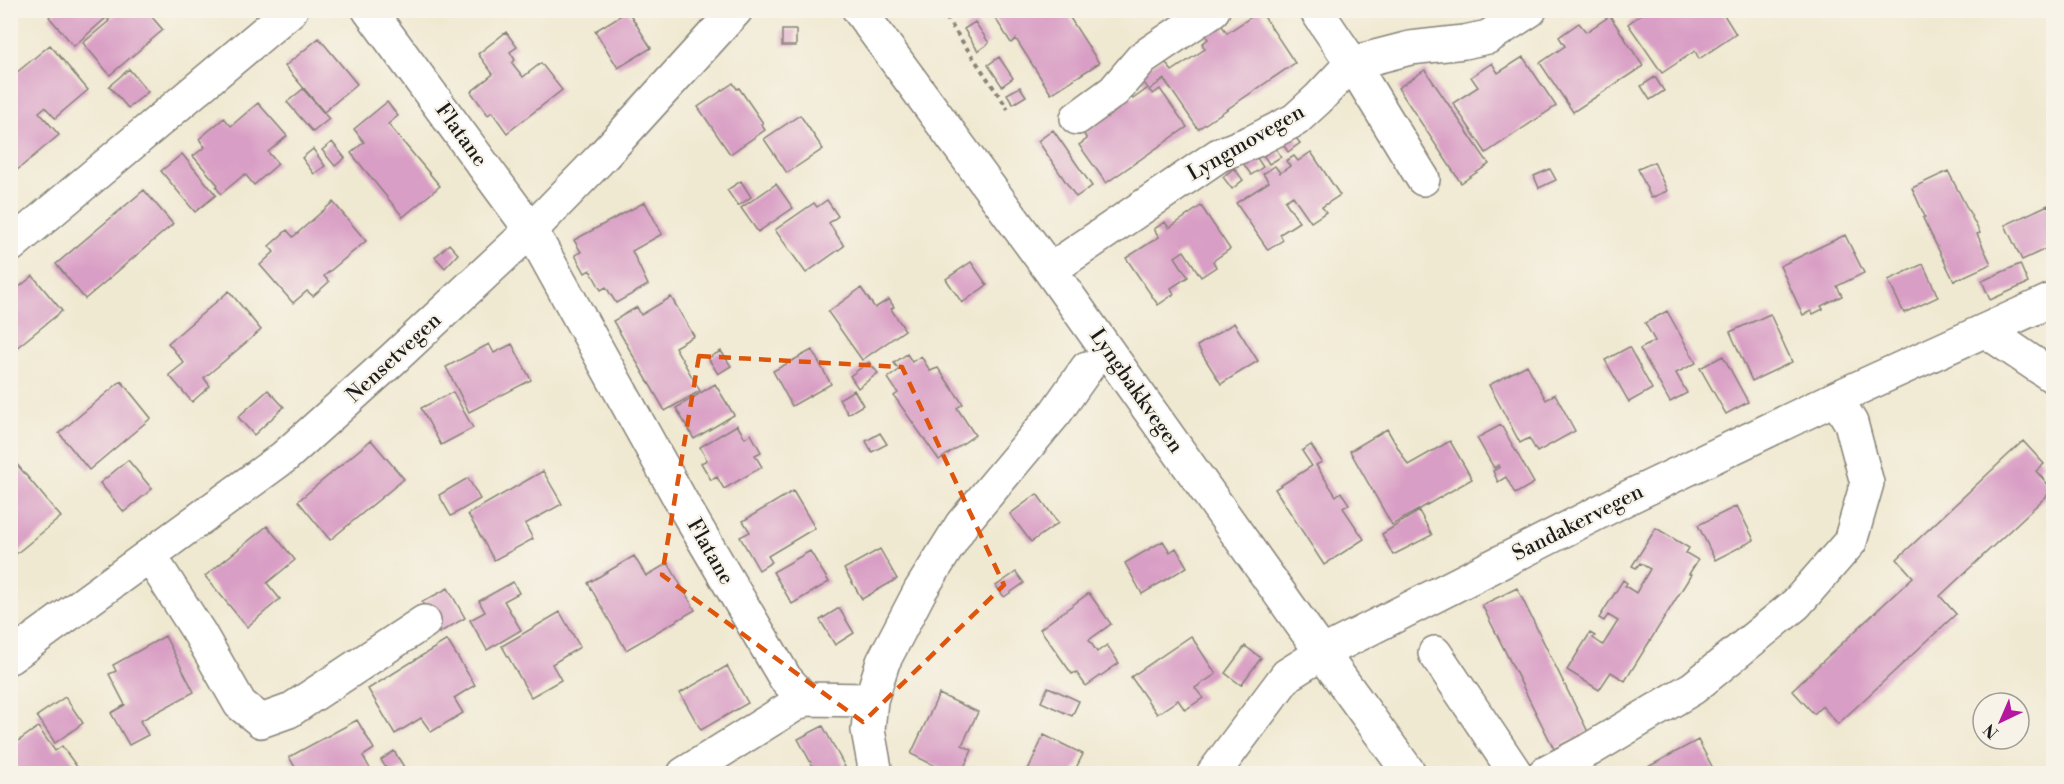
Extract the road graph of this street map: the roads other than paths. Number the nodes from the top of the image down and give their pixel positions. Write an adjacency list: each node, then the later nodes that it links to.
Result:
1 (291, 10): 12 (street)
2 (369, 10): 11 (street, Flatane)
3 (735, 10): 11 (street, Nensetvegen)
4 (860, 10): 13 (street, Lyngbakkvegen)
5 (1213, 10): 9 (street)
6 (1316, 10): 8 (street)
7 (1530, 10): 8 (street)
8 (1352, 63): 10 (street); 13 (street, Lyngmovegen)
9 (1077, 118)
10 (1423, 179)
11 (531, 230): 19 (street, Nensetvegen); 24 (street, Flatane)
12 (10, 246)
13 (1050, 270): 22 (street, Lyngbakkvegen)
14 (2054, 299): 15 (street, Sandakervegen)
15 (1986, 331): 17 (street); 18 (street, Sandakervegen)
16 (1087, 368): 25 (street)
17 (2054, 377)
18 (1836, 398): 22 (street, Sandakervegen); 31 (street)
19 (150, 556): 20 (street); 23 (street, Nensetvegen)
20 (424, 622)
21 (1435, 652): 30 (street)
22 (1322, 653): 28 (street, Sandakervegen); 29 (street, Lyngbakkvegen)
23 (10, 657)
24 (804, 699): 25 (street); 26 (street)
25 (871, 700): 27 (street)
26 (684, 774)
27 (876, 774)
28 (1213, 774)
29 (1410, 774)
30 (1516, 774)
31 (1544, 774)

